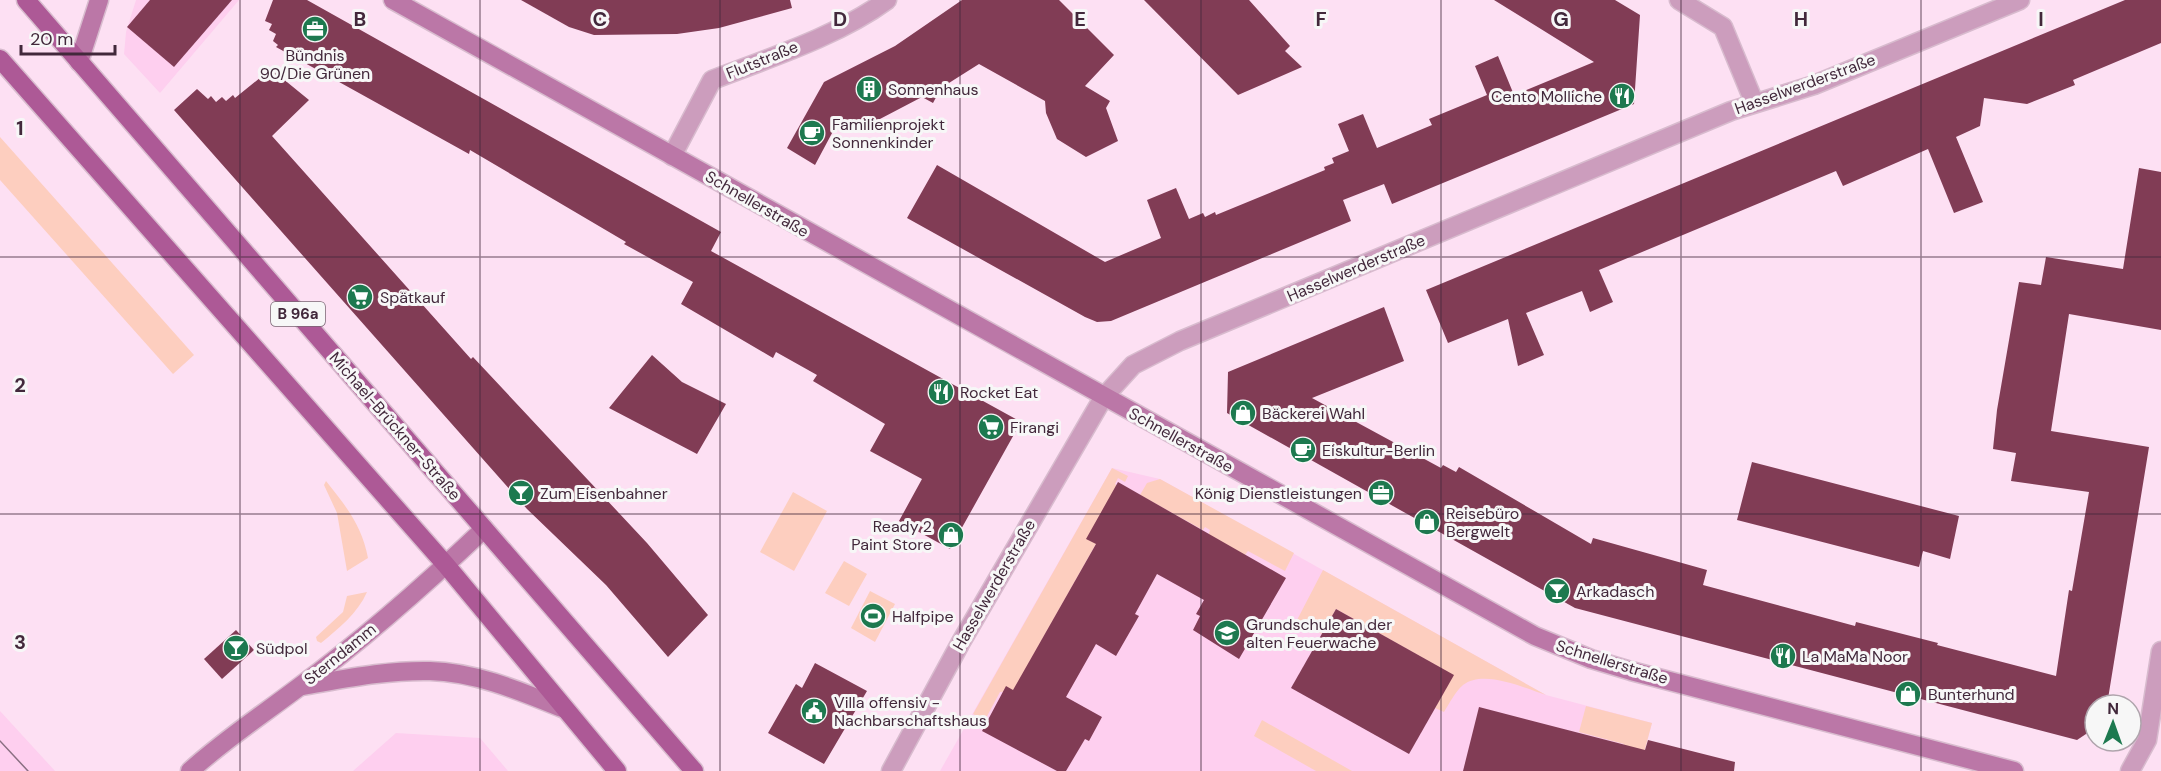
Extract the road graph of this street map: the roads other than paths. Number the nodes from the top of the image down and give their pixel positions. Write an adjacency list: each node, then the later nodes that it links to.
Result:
1 (26, 0): 8 (main road, Michael-Brückner-Straße / B 96a)
2 (99, 0): 8 (street)
3 (393, 0): 10 (street, Schnellerstraße)
4 (887, 0): 10 (street, Flutstraße)
5 (1679, 0): 9 (street)
6 (2020, 0): 9 (street, Hasselwerderstraße)
7 (0, 59): 13 (main road)
8 (79, 62): 12 (main road, Michael-Brückner-Straße / B 96a)
9 (1754, 102): 11 (street, Hasselwerderstraße)
10 (672, 156): 11 (street, Schnellerstraße)
11 (1104, 397): 20 (street, Hasselwerderstraße); 21 (street, Schnellerstraße)
12 (484, 529): 13 (street, Sterndamm); 19 (main road, Michael-Brückner-Straße / B 96a)
13 (446, 565): 15 (street, Sterndamm); 16 (main road)
14 (2161, 651): 22 (street)
15 (300, 687): 16 (street); 17 (street, Sterndamm)
16 (562, 708): 18 (main road)
17 (190, 771)
18 (617, 771)
19 (694, 771)
20 (891, 771)
21 (2014, 771)
22 (2130, 771)

